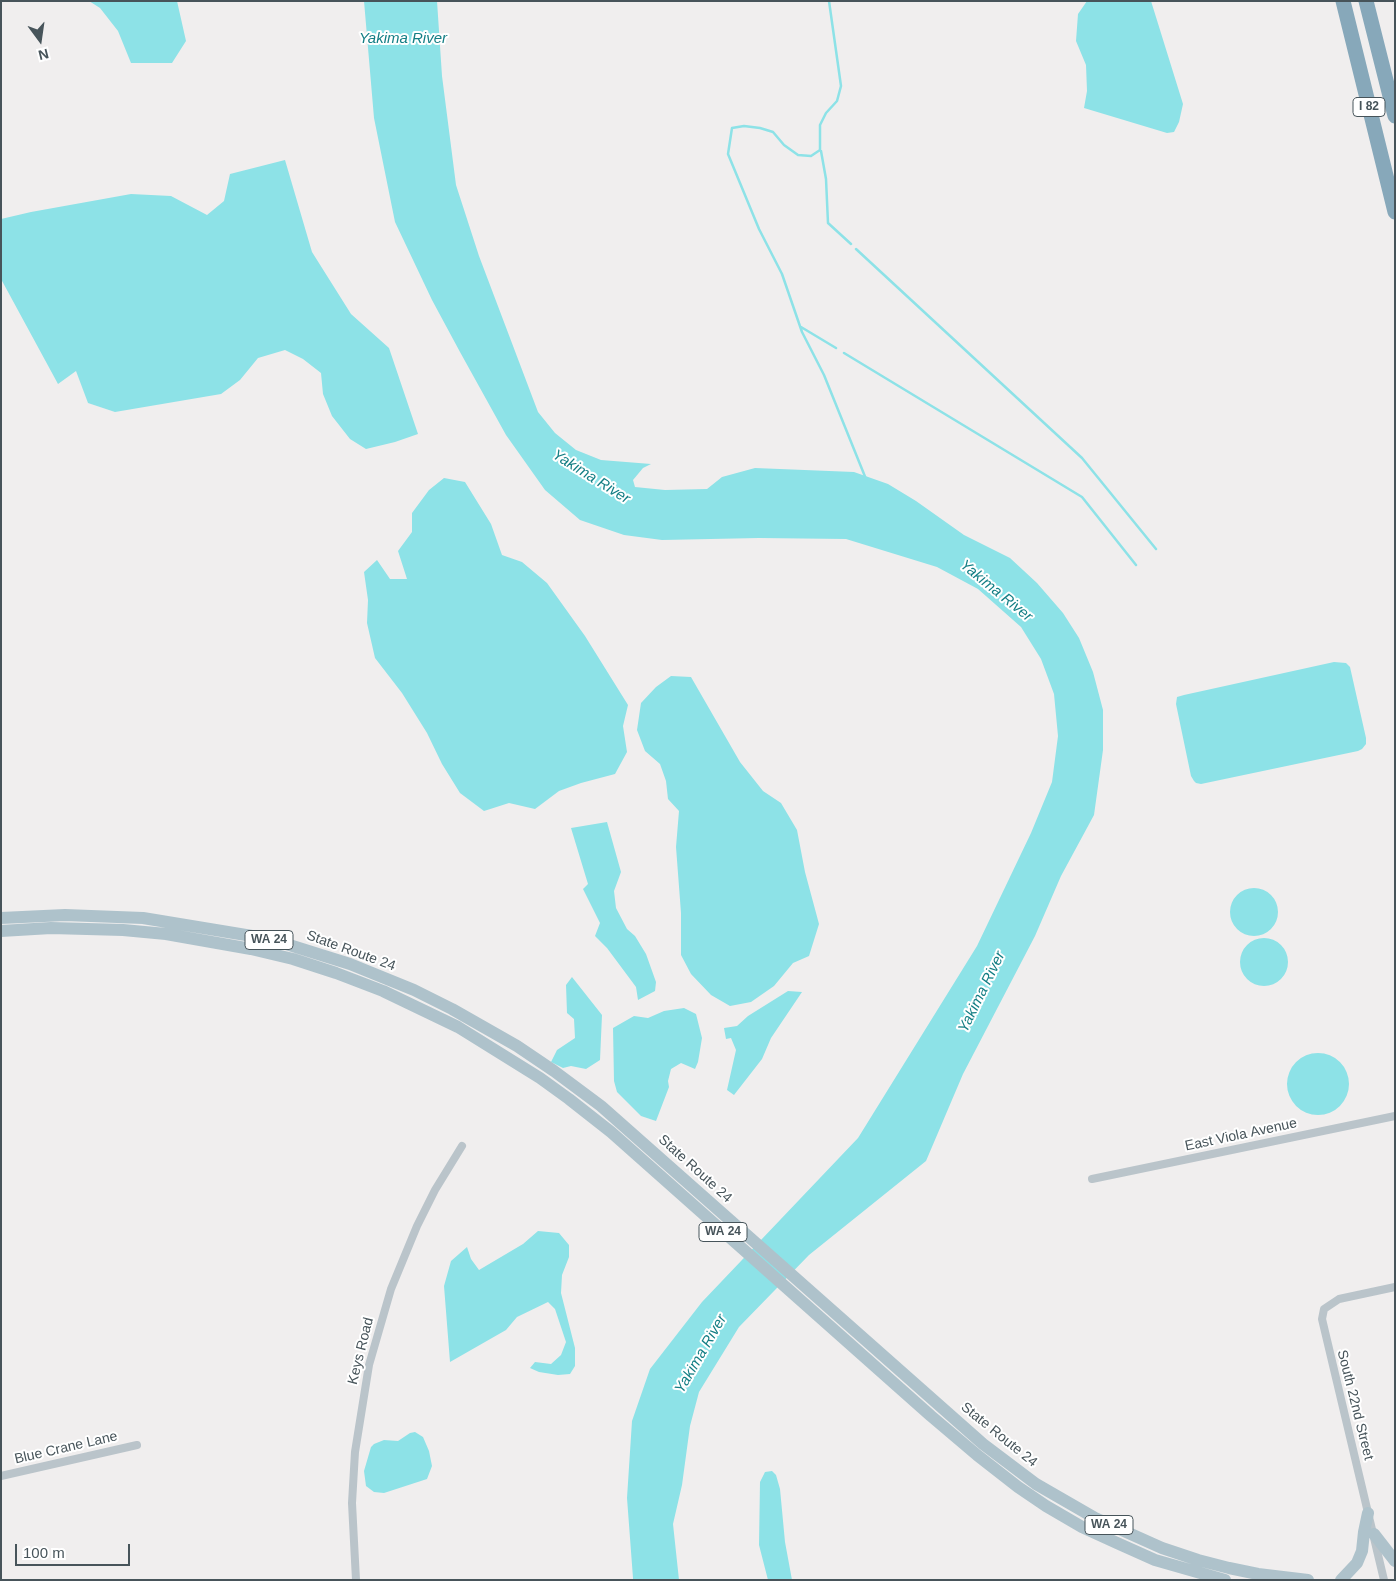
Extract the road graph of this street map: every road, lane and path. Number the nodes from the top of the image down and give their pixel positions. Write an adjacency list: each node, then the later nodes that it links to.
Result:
1 (1343, 1): 4 (highway, I 82)
2 (1366, 1): 3 (highway, I 82)
3 (1395, 116)
4 (1395, 212)
5 (1, 918): 18 (main road, State Route 24 / WA 24)
6 (1, 931): 17 (main road, State Route 24 / WA 24)
7 (1395, 1116): 9 (street, East Viola Avenue)
8 (462, 1146): 16 (street, Keys Road)
9 (1092, 1179)
10 (1395, 1287): 13 (street, South 22nd Street)
11 (137, 1445): 12 (street, Blue Crane Lane)
12 (1, 1476)
13 (1368, 1513): 14 (street, South 22nd Street); 19 (main road)
14 (1374, 1534): 15 (main road); 20 (street, South 22nd Street)
15 (1395, 1561)
16 (356, 1580)
17 (1225, 1580)
18 (1308, 1580)
19 (1341, 1580)
20 (1384, 1580)

